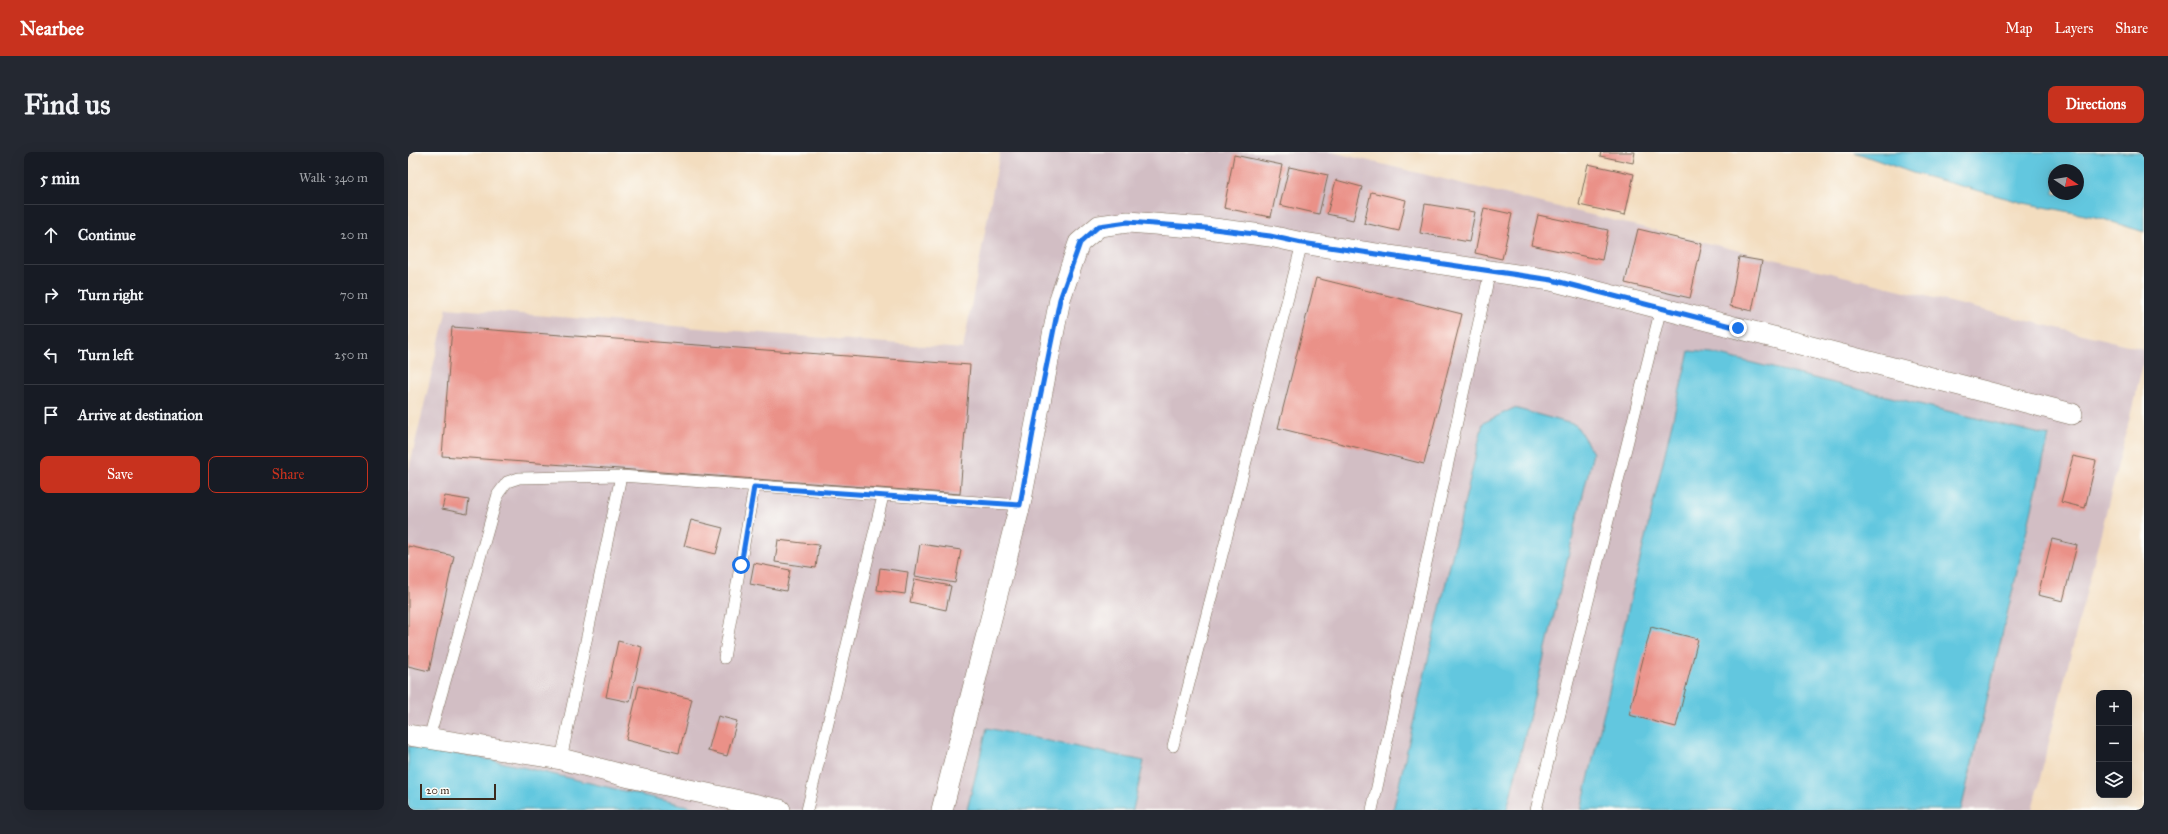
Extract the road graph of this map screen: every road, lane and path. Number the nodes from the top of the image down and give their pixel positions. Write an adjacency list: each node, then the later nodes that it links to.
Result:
1 (1302, 243): 2 (street); 8 (street); 12 (lane)
2 (1490, 271): 3 (street); 17 (lane)
3 (1662, 308): 4 (street); 18 (lane)
4 (2072, 414)
5 (621, 476): 6 (lane); 11 (lane); 13 (lane)
6 (754, 487): 7 (lane); 9 (lane)
7 (883, 496): 8 (lane); 15 (lane)
8 (1020, 505): 16 (street)
9 (724, 658)
10 (408, 735): 11 (street)
11 (429, 738): 13 (street)
12 (1173, 746)
13 (561, 759): 14 (street)
14 (780, 810)
15 (808, 810)
16 (942, 810)
17 (1372, 810)
18 (1536, 810)

